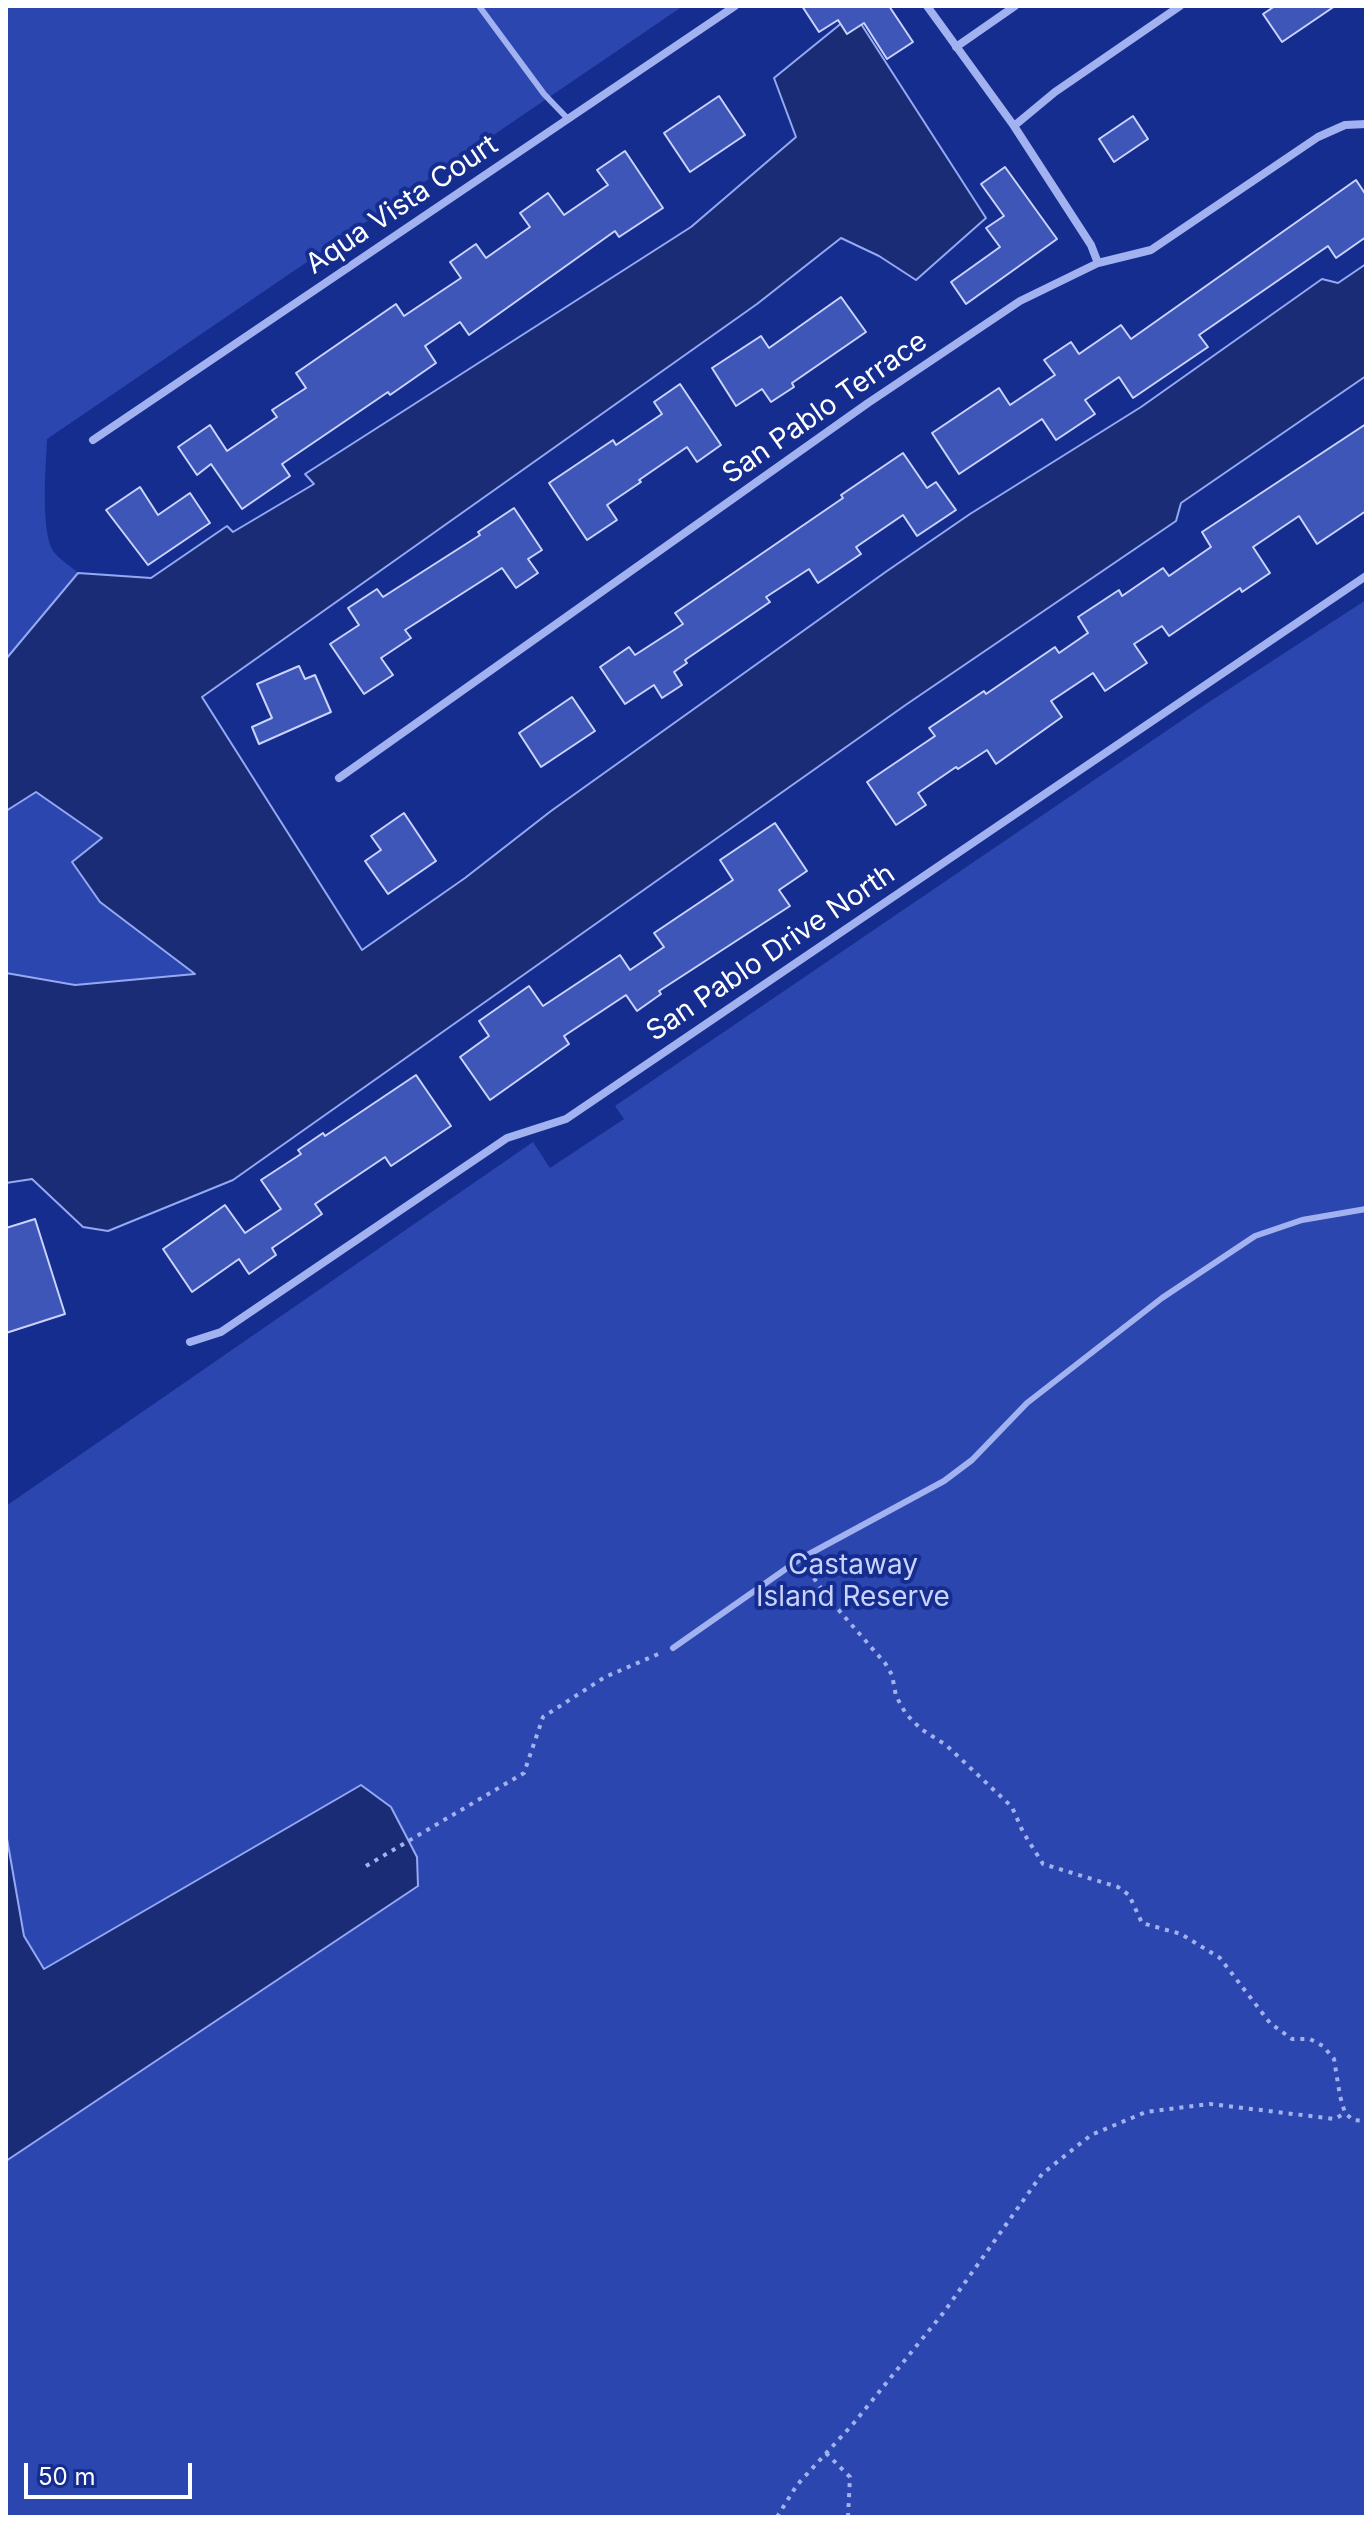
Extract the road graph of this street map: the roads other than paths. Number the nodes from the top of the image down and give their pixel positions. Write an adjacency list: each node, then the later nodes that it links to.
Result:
1 (479, 6): 7 (lane)
2 (735, 6): 7 (street, Aqua Vista Court)
3 (927, 6): 6 (street)
4 (1015, 6): 6 (street)
5 (1180, 6): 9 (street)
6 (956, 47): 9 (street)
7 (568, 119): 11 (street, Aqua Vista Court)
8 (1364, 124): 10 (street, San Pablo Terrace)
9 (1014, 126): 10 (street)
10 (1098, 263): 13 (street, San Pablo Terrace)
11 (93, 440)
12 (1366, 576): 15 (street, San Pablo Drive North)
13 (339, 778)
14 (1366, 1209): 16 (lane)
15 (190, 1342)
16 (673, 1648)

